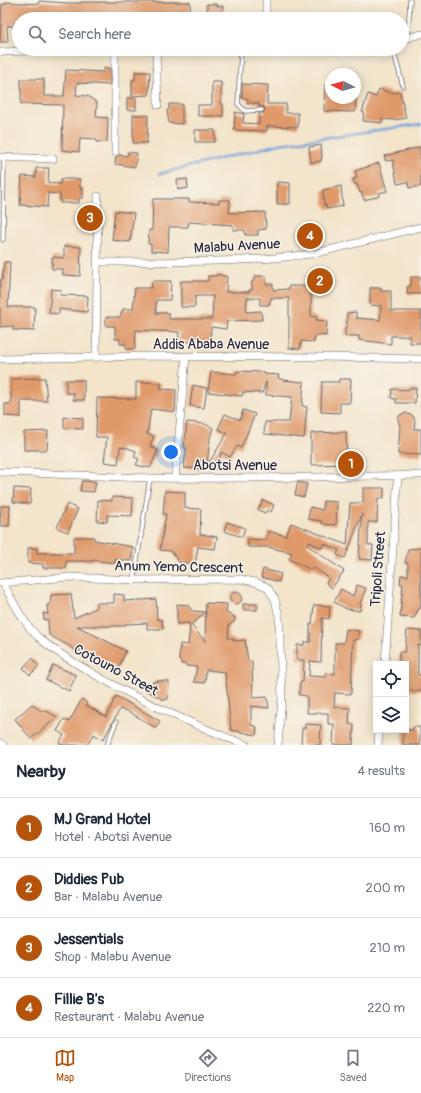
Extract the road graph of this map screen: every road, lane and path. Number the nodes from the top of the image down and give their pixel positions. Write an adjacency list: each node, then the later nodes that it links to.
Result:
1 (266, 0): 3 (street)
2 (410, 0): 4 (lane)
3 (266, 12)
4 (408, 12)
5 (421, 34): 6 (street)
6 (409, 38)
7 (0, 52): 8 (street)
8 (12, 52)
9 (114, 56): 16 (street)
10 (156, 56): 14 (street)
11 (241, 56): 15 (lane)
12 (395, 56): 13 (lane)
13 (403, 86)
14 (158, 104)
15 (262, 110)
16 (114, 152)
17 (2, 157): 18 (street); 21 (lane)
18 (53, 159)
19 (98, 196): 22 (street)
20 (421, 227): 22 (street, Malabu Avenue)
21 (3, 240)
22 (98, 262): 24 (street)
23 (186, 357): 24 (street, Addis Ababa Avenue); 26 (street, Addis Ababa Avenue); 31 (street)
24 (96, 358): 25 (street, Addis Ababa Avenue)
25 (0, 359)
26 (421, 359)
27 (0, 472): 30 (street, Abotsi Avenue)
28 (398, 475): 29 (street, Abotsi Avenue); 31 (street, Abotsi Avenue); 34 (street, Tripoli Street)
29 (421, 475)
30 (150, 478): 31 (street, Abotsi Avenue); 32 (lane)
31 (175, 478)
32 (134, 580): 33 (street, Anum Yemo Crescent); 41 (street, Anum Yemo Crescent)
33 (1, 583): 40 (street, Cotouno Street)
34 (385, 661)
35 (116, 722): 39 (lane)
36 (379, 733): 42 (street)
37 (0, 743): 38 (street)
38 (3, 745)
39 (107, 745)
40 (246, 745)
41 (278, 745)
42 (378, 745)

